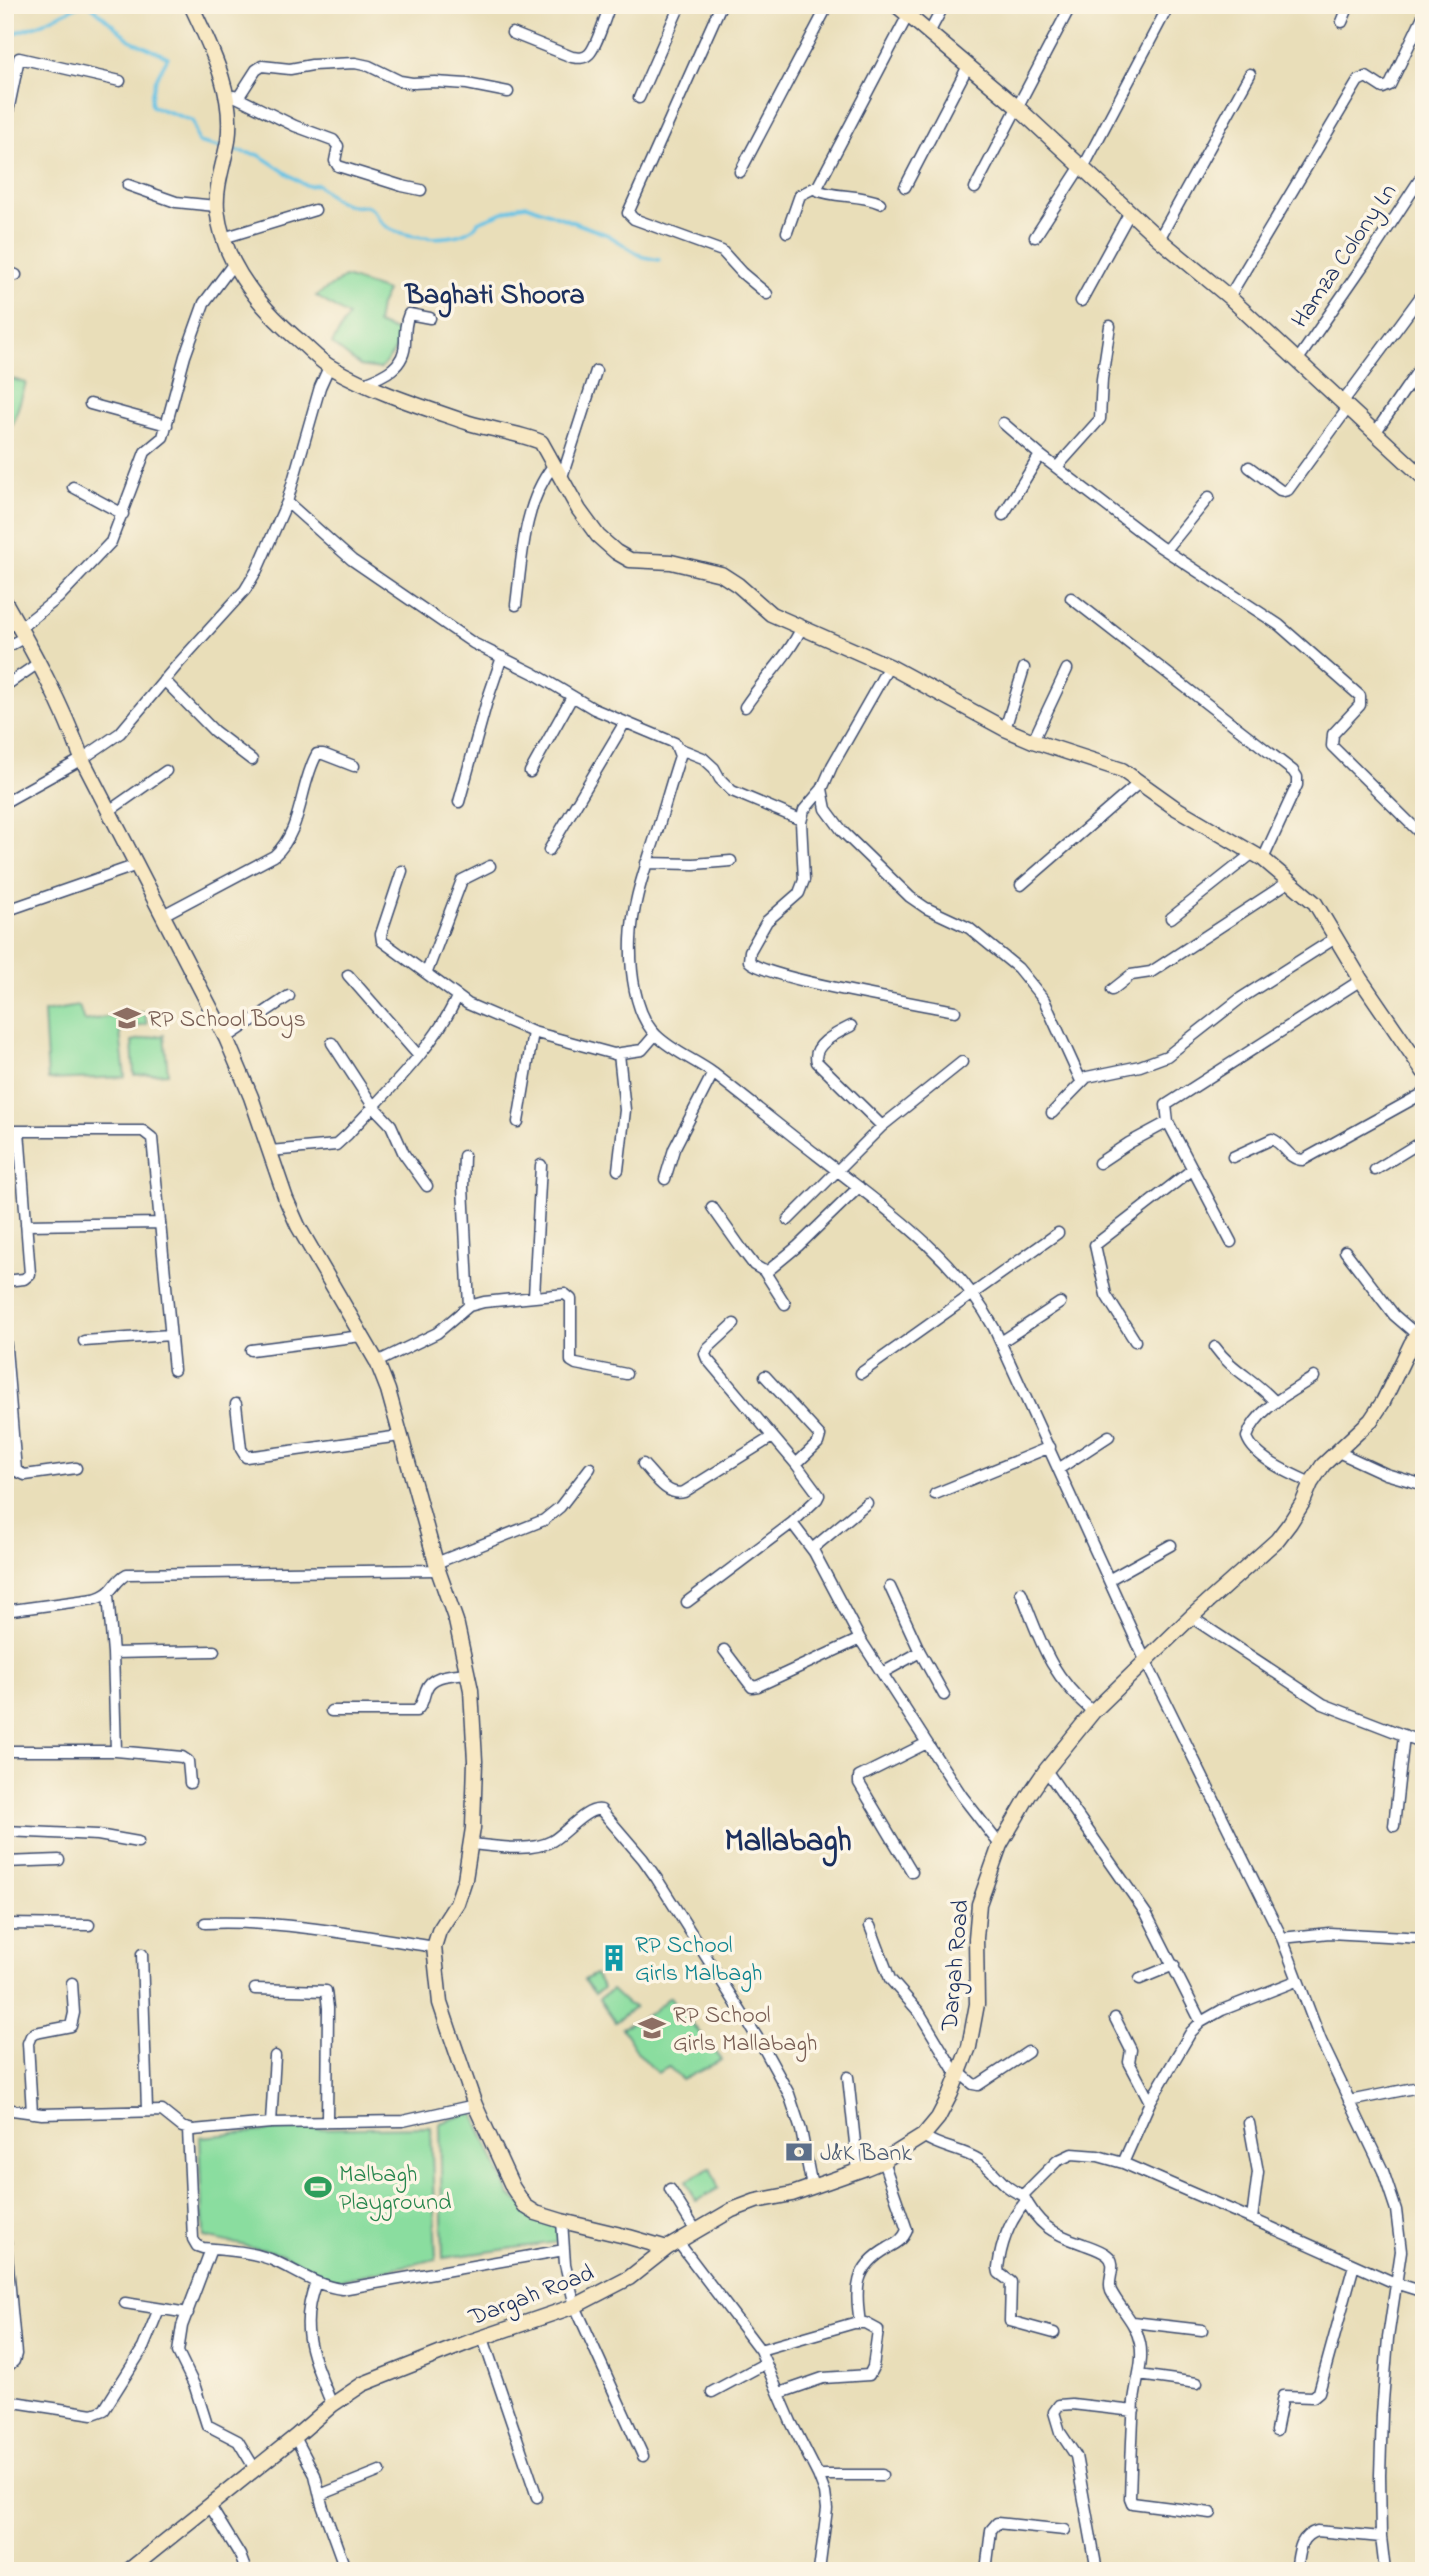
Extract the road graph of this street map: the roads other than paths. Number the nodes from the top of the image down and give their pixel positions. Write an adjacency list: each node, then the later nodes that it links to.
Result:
1 (191, 5): 21 (street)
2 (610, 5): 14 (street)
3 (680, 5): 22 (street)
4 (721, 5): 43 (street)
5 (828, 5): 26 (street)
6 (896, 5): 12 (street)
7 (944, 5): 15 (street)
8 (1070, 5): 23 (street)
9 (1169, 5): 25 (street)
10 (1349, 5): 13 (street)
11 (1424, 14): 44 (street)
12 (908, 15): 15 (street); 31 (street)
13 (1342, 22)
14 (512, 33)
15 (929, 33): 16 (street)
16 (968, 66): 23 (street); 29 (street)
17 (1250, 74): 40 (street)
18 (120, 81): 19 (street)
19 (10, 85): 24 (street)
20 (508, 92): 21 (street)
21 (232, 94): 32 (street); 34 (street)
22 (639, 98)
23 (1017, 107): 25 (street); 30 (street)
24 (5, 126)
25 (1082, 167): 36 (street); 38 (street)
26 (740, 172)
27 (1424, 173): 48 (street, Hamza Colony Ln)
28 (128, 185): 34 (street)
29 (905, 187)
30 (975, 188)
31 (814, 189): 33 (street); 37 (street)
32 (421, 190)
33 (880, 203)
34 (216, 206): 39 (street)
35 (315, 210): 39 (street)
36 (1130, 212): 40 (street); 45 (street)
37 (787, 232)
38 (1035, 237)
39 (223, 238): 41 (street)
40 (1159, 239): 44 (street)
41 (234, 263): 50 (street); 56 (street)
42 (1424, 292): 54 (street)
43 (767, 294)
44 (1229, 297): 48 (street)
45 (1081, 302)
46 (430, 318): 52 (street)
47 (1110, 326): 60 (street)
48 (1297, 360): 54 (street)
49 (1424, 362): 57 (street)
50 (329, 367): 52 (street); 66 (street)
51 (596, 371): 63 (street)
52 (364, 383): 59 (street)
53 (90, 404): 56 (street)
54 (1345, 406): 57 (street); 61 (street)
55 (1003, 423): 58 (street)
56 (167, 425): 67 (street)
57 (1375, 433): 62 (street)
58 (1040, 455): 60 (street); 68 (street)
59 (553, 466): 63 (street); 72 (street)
60 (1057, 467): 69 (street)
61 (1249, 467)
62 (1422, 472)
63 (561, 480): 73 (street)
64 (73, 487): 67 (street)
65 (1209, 497): 69 (street)
66 (287, 502): 76 (street); 81 (street)
67 (122, 514): 74 (street)
68 (1003, 515)
69 (1166, 550): 100 (street)
70 (1072, 598): 102 (street)
71 (5, 602): 74 (street)
72 (516, 606)
73 (802, 627): 78 (street); 84 (street)
74 (23, 632): 75 (street); 77 (street)
75 (5, 648)
76 (502, 657): 83 (street); 97 (street)
77 (40, 662): 82 (street); 89 (street)
78 (889, 666): 86 (street); 95 (street)
79 (1024, 668): 86 (street)
80 (1067, 669): 87 (street)
81 (164, 680): 89 (street); 90 (street)
82 (5, 686)
83 (572, 697): 85 (street); 93 (street)
84 (745, 707)
85 (625, 722): 88 (street); 101 (street)
86 (1005, 729): 87 (street)
87 (1033, 741): 94 (street)
88 (678, 748): 99 (street); 104 (street)
89 (82, 759): 96 (street); 98 (street)
90 (252, 760)
91 (354, 766): 111 (street)
92 (166, 771): 98 (street)
93 (530, 772)
94 (1140, 782): 102 (street); 109 (street)
95 (822, 789): 99 (street); 131 (street)
96 (5, 802)
97 (459, 802)
98 (109, 811): 105 (street)
99 (801, 820): 120 (street)
100 (1424, 837)
101 (549, 850)
102 (1258, 856): 108 (street); 112 (street)
103 (731, 861): 104 (street)
104 (646, 863): 123 (street)
105 (138, 865): 110 (street); 111 (street)
106 (490, 866): 114 (street)
107 (402, 871): 114 (street)
108 (1290, 881): 113 (street); 117 (street)
109 (1021, 885)
110 (5, 911)
111 (163, 915): 124 (street)
112 (1171, 918)
113 (1337, 937): 116 (street); 131 (street)
114 (427, 972): 119 (street)
115 (348, 975): 127 (street)
116 (1361, 980): 129 (street); 136 (street)
117 (1112, 990)
118 (289, 996): 124 (street)
119 (457, 997): 122 (street); 127 (street)
120 (955, 1011)
121 (851, 1027): 137 (street)
122 (533, 1032): 126 (street); 135 (street)
123 (655, 1035): 126 (street); 130 (street)
124 (226, 1038): 141 (street)
125 (332, 1043): 133 (street)
126 (619, 1054): 146 (street)
127 (418, 1055): 133 (street)
128 (962, 1062): 137 (street)
129 (1424, 1072)
130 (713, 1073): 147 (street); 150 (street)
131 (1081, 1081): 134 (street)
132 (1424, 1093): 143 (street)
133 (373, 1106): 141 (street); 151 (street)
134 (1052, 1113)
135 (518, 1122)
136 (1168, 1122): 144 (street); 148 (street)
137 (882, 1126): 147 (street)
138 (5, 1131): 139 (street)
139 (19, 1131): 155 (street); 156 (street)
140 (1424, 1140): 149 (street)
141 (270, 1151): 171 (street)
142 (464, 1156): 166 (street)
143 (1233, 1157)
144 (1099, 1163)
145 (541, 1165): 163 (street)
146 (618, 1170)
147 (836, 1170): 152 (street); 154 (street)
148 (1193, 1170): 158 (street); 173 (street)
149 (1375, 1170)
150 (665, 1179)
151 (427, 1186)
152 (859, 1187): 160 (street); 162 (street)
153 (712, 1207): 160 (street)
154 (788, 1220)
155 (160, 1223): 156 (street); 169 (street)
156 (26, 1225): 161 (street)
157 (1058, 1233): 162 (street)
158 (1231, 1242)
159 (1345, 1251): 168 (street)
160 (764, 1271): 165 (street)
161 (5, 1281)
162 (973, 1294): 174 (street); 179 (street)
163 (534, 1296): 166 (street); 180 (street)
164 (1060, 1303): 174 (street)
165 (785, 1304)
166 (469, 1306): 177 (street)
167 (734, 1324): 187 (street)
168 (1420, 1329): 189 (street, Dargah Road)
169 (170, 1335): 172 (street); 178 (street)
170 (5, 1336): 192 (street)
171 (361, 1336): 176 (street); 177 (street)
172 (84, 1341)
173 (1135, 1341)
174 (1001, 1342): 188 (street)
175 (1215, 1347): 183 (street)
176 (251, 1350)
177 (377, 1362): 185 (street)
178 (174, 1370)
179 (861, 1373)
180 (626, 1374)
181 (765, 1376): 191 (street)
182 (1314, 1377): 183 (street)
183 (1275, 1402): 195 (street)
184 (236, 1404): 185 (street)
185 (400, 1436): 202 (street)
186 (1109, 1436): 194 (street)
187 (772, 1437): 190 (street); 191 (street)
188 (1050, 1447): 194 (street); 197 (street)
189 (1336, 1451): 195 (street, Dargah Road); 196 (street)
190 (643, 1464)
191 (796, 1464): 199 (street)
192 (76, 1468)
193 (590, 1468): 202 (street)
194 (1060, 1468): 203 (street)
195 (1311, 1483): 209 (street, Dargah Road)
196 (1424, 1485)
197 (935, 1494)
198 (867, 1503): 201 (street)
199 (792, 1523): 201 (street); 207 (street)
200 (1171, 1545): 203 (street)
201 (812, 1549): 210 (street)
202 (437, 1566): 206 (street); 217 (street)
203 (1110, 1579): 215 (street)
204 (890, 1587): 213 (street)
205 (1021, 1592): 220 (street)
206 (108, 1595): 208 (street); 214 (street)
207 (688, 1602)
208 (5, 1611)
209 (1191, 1617): 215 (street, Dargah Road); 221 (street)
210 (860, 1639): 211 (street); 216 (street)
211 (724, 1650)
212 (214, 1651): 214 (street)
213 (920, 1652): 216 (street); 218 (street)
214 (113, 1653): 225 (street)
215 (1146, 1662): 220 (street, Dargah Road); 240 (street)
216 (884, 1672): 222 (street)
217 (468, 1673): 219 (street); 231 (street)
218 (944, 1695)
219 (331, 1711)
220 (1093, 1712): 226 (street, Dargah Road)
221 (1404, 1735): 223 (street); 228 (street)
222 (927, 1742): 232 (street); 235 (street)
223 (1424, 1743)
224 (5, 1751): 225 (street)
225 (116, 1751): 227 (street)
226 (1046, 1770): 232 (street, Dargah Road); 244 (street)
227 (190, 1783)
228 (1394, 1826)
229 (5, 1831): 230 (street)
230 (138, 1842)
231 (471, 1844): 242 (street); 270 (street)
232 (1000, 1845): 253 (street, Dargah Road)
233 (59, 1860): 234 (street)
234 (5, 1862)
235 (912, 1872)
236 (205, 1923): 242 (street)
237 (5, 1924): 238 (street)
238 (89, 1925)
239 (870, 1926): 253 (street)
240 (1282, 1938): 241 (street); 246 (street)
241 (1424, 1938)
242 (434, 1947): 258 (street)
243 (142, 1954): 260 (street)
244 (1174, 1965): 245 (street); 250 (street)
245 (1140, 1979)
246 (1296, 1981): 250 (street); 256 (street)
247 (72, 1983): 261 (street)
248 (255, 1989): 262 (street)
249 (1115, 2018): 257 (street)
250 (1201, 2022): 257 (street)
251 (1028, 2052): 253 (street)
252 (275, 2056): 263 (street)
253 (959, 2075): 266 (street, Dargah Road)
254 (848, 2077): 269 (street)
255 (1424, 2086): 256 (street)
256 (1349, 2101): 282 (street)
257 (1150, 2102): 268 (street)
258 (474, 2105): 262 (street); 274 (street)
259 (5, 2109): 261 (street)
260 (147, 2110): 261 (street); 265 (street)
261 (32, 2113)
262 (327, 2121): 263 (street)
263 (271, 2123): 265 (street)
264 (1250, 2123): 273 (street)
265 (188, 2130): 278 (street)
266 (923, 2136): 267 (street, Dargah Road); 272 (street)
267 (883, 2161): 269 (street, Dargah Road); 289 (street)
268 (1123, 2163): 272 (street); 273 (street)
269 (858, 2171): 270 (street, Dargah Road)
270 (812, 2187): 275 (street, Dargah Road)
271 (670, 2189): 275 (street)
272 (1025, 2198): 288 (street); 291 (street)
273 (1252, 2219): 280 (street)
274 (562, 2221): 277 (street); 279 (street)
275 (696, 2231): 277 (street, Dargah Road)
276 (5, 2234): 295 (street)
277 (672, 2245): 285 (street, Dargah Road); 293 (street)
278 (211, 2249): 281 (street); 287 (street)
279 (564, 2250): 281 (street); 285 (street)
280 (1354, 2265): 282 (street); 303 (street)
281 (316, 2282): 301 (street)
282 (1395, 2283): 283 (street); 315 (street)
283 (1424, 2292)
284 (125, 2303): 286 (street)
285 (575, 2306): 292 (street, Dargah Road); 305 (street)
286 (159, 2309): 287 (street); 300 (street)
287 (188, 2313): 306 (street)
288 (1132, 2322): 290 (street); 296 (street)
289 (860, 2323): 293 (street); 299 (street)
290 (1202, 2330)
291 (1054, 2333)
292 (483, 2338): 301 (street, Dargah Road); 311 (street)
293 (760, 2350): 294 (street)
294 (766, 2363): 298 (street); 299 (street)
295 (5, 2369)
296 (1139, 2375): 297 (street); 302 (street)
297 (1197, 2383)
298 (712, 2392)
299 (780, 2393): 308 (street)
300 (5, 2397)
301 (331, 2405): 304 (street, Dargah Road)
302 (1134, 2411): 313 (street); 321 (street)
303 (1276, 2431)
304 (295, 2437): 306 (street, Dargah Road); 310 (street)
305 (643, 2456)
306 (255, 2469): 312 (street, Dargah Road)
307 (380, 2471): 310 (street)
308 (818, 2475): 309 (street); 319 (street)
309 (882, 2475)
310 (320, 2495): 318 (street)
311 (537, 2497)
312 (210, 2506): 316 (street, Dargah Road); 317 (street)
313 (1211, 2513)
314 (1065, 2530): 320 (street)
315 (1381, 2537): 322 (street); 323 (street)
316 (128, 2571)
317 (246, 2571)
318 (346, 2571)
319 (819, 2571)
320 (986, 2571)
321 (1097, 2571)
322 (1296, 2571)
323 (1385, 2571)

